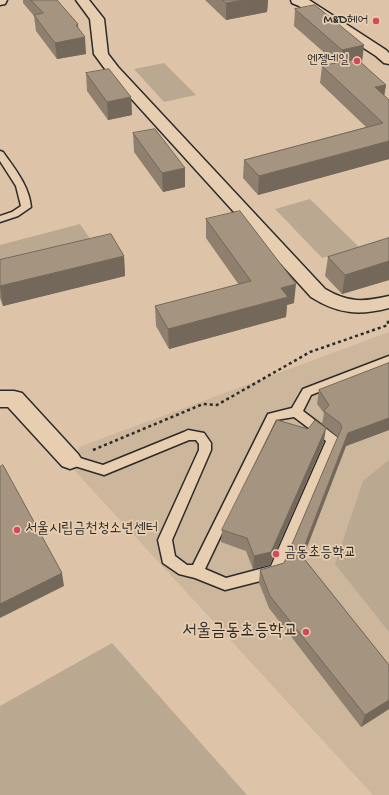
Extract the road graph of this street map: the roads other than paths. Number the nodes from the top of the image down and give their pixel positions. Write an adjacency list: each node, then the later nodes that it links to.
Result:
1 (82, 0): 6 (street)
2 (297, 0): 3 (street)
3 (389, 60)
4 (0, 154): 5 (lane)
5 (0, 219)
6 (388, 302)
7 (389, 360): 9 (lane)
8 (0, 399): 10 (street)
9 (296, 412): 11 (lane); 11 (lane)
10 (70, 460): 11 (lane)
11 (197, 572)

